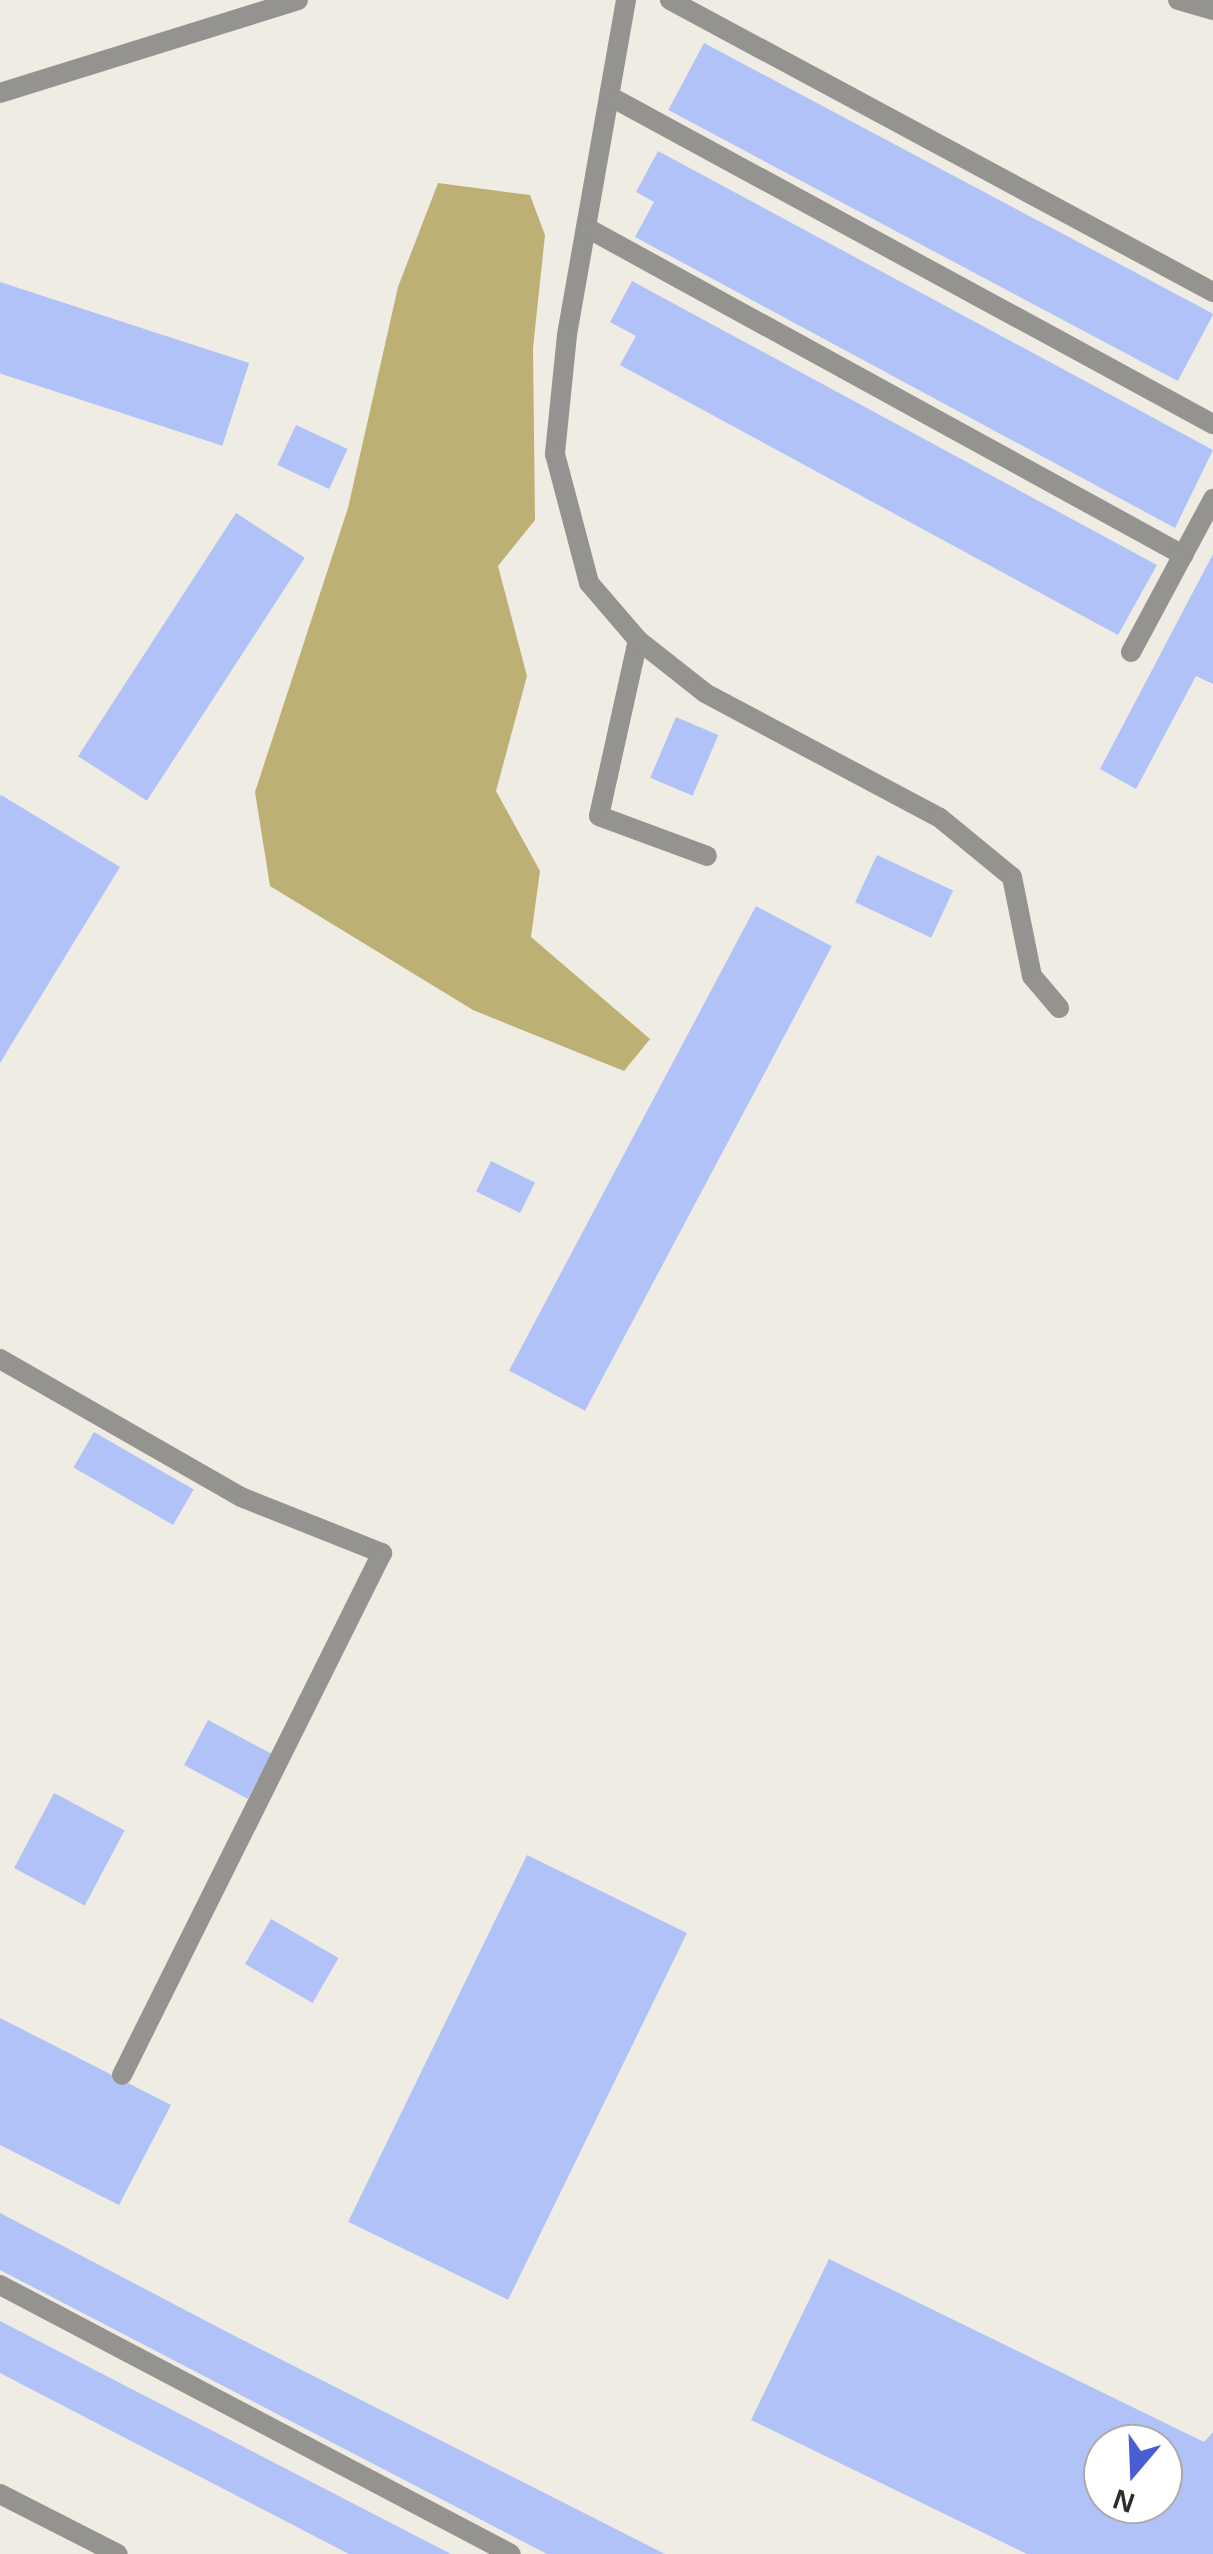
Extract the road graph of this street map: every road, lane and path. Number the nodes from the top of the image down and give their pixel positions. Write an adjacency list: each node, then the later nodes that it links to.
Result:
1 (298, 0): 6 (street)
2 (626, 0): 7 (street)
3 (670, 0): 9 (street)
4 (1178, 0): 5 (street)
5 (1213, 10)
6 (0, 93)
7 (613, 98): 8 (street); 10 (street)
8 (588, 229): 12 (street); 13 (street)
9 (1213, 292)
10 (1213, 424)
11 (1213, 499): 12 (street)
12 (1183, 555): 14 (street)
13 (638, 640): 15 (street); 16 (street)
14 (1131, 652)
15 (707, 856)
16 (1059, 1008)
17 (0, 1358): 18 (street)
18 (122, 2075)
19 (0, 2285): 22 (street)
20 (0, 2494): 21 (street)
21 (118, 2554)
22 (511, 2554)

